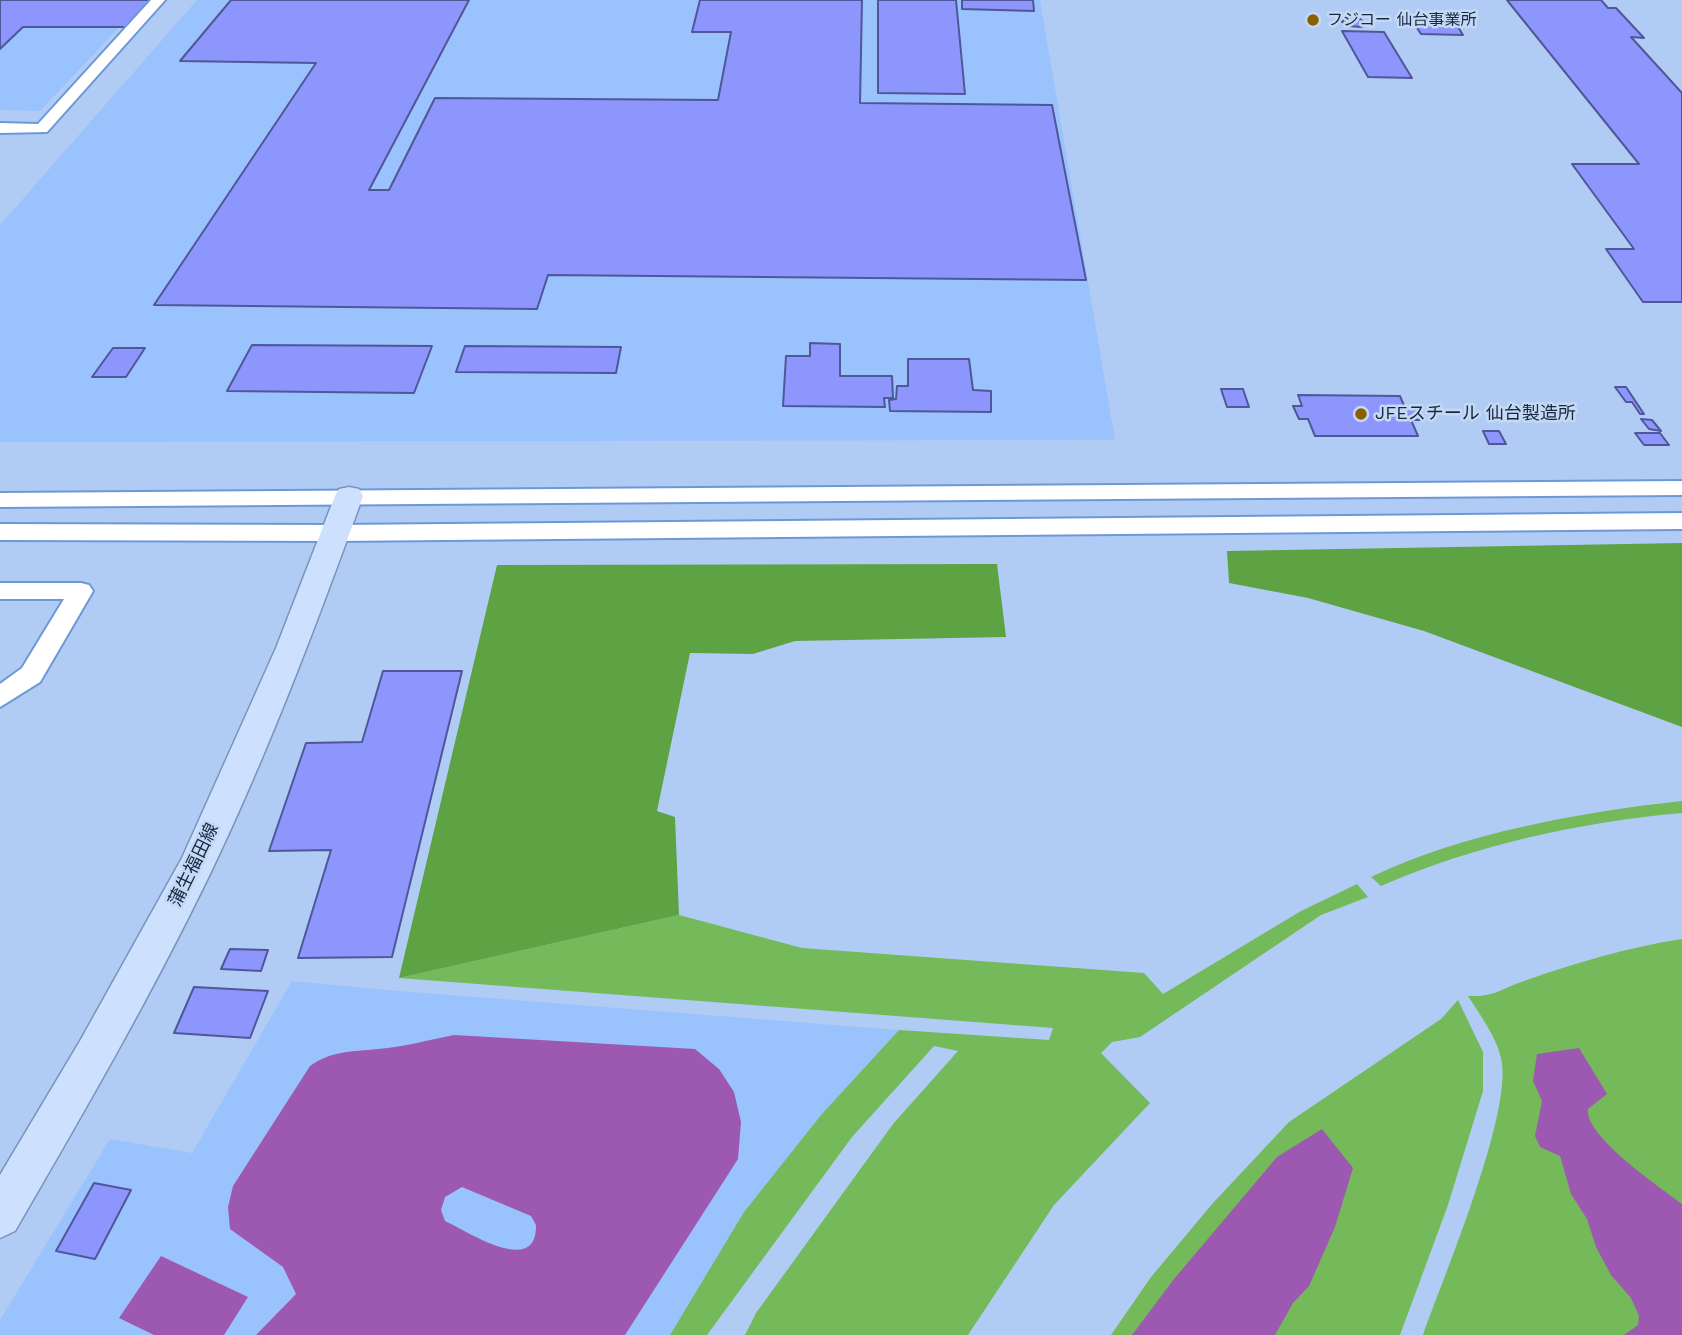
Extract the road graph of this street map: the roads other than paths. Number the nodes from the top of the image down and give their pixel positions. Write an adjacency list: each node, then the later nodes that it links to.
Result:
1 (158, 0): 2 (street)
2 (0, 128)
3 (1682, 488): 4 (street)
4 (349, 496): 5 (street); 8 (main road, 蒲生福田線)
5 (0, 500)
6 (1682, 521): 8 (street)
7 (0, 532): 8 (street)
8 (335, 533): 11 (main road, 蒲生福田線)
9 (0, 591): 10 (street)
10 (0, 697)
11 (0, 1216)

